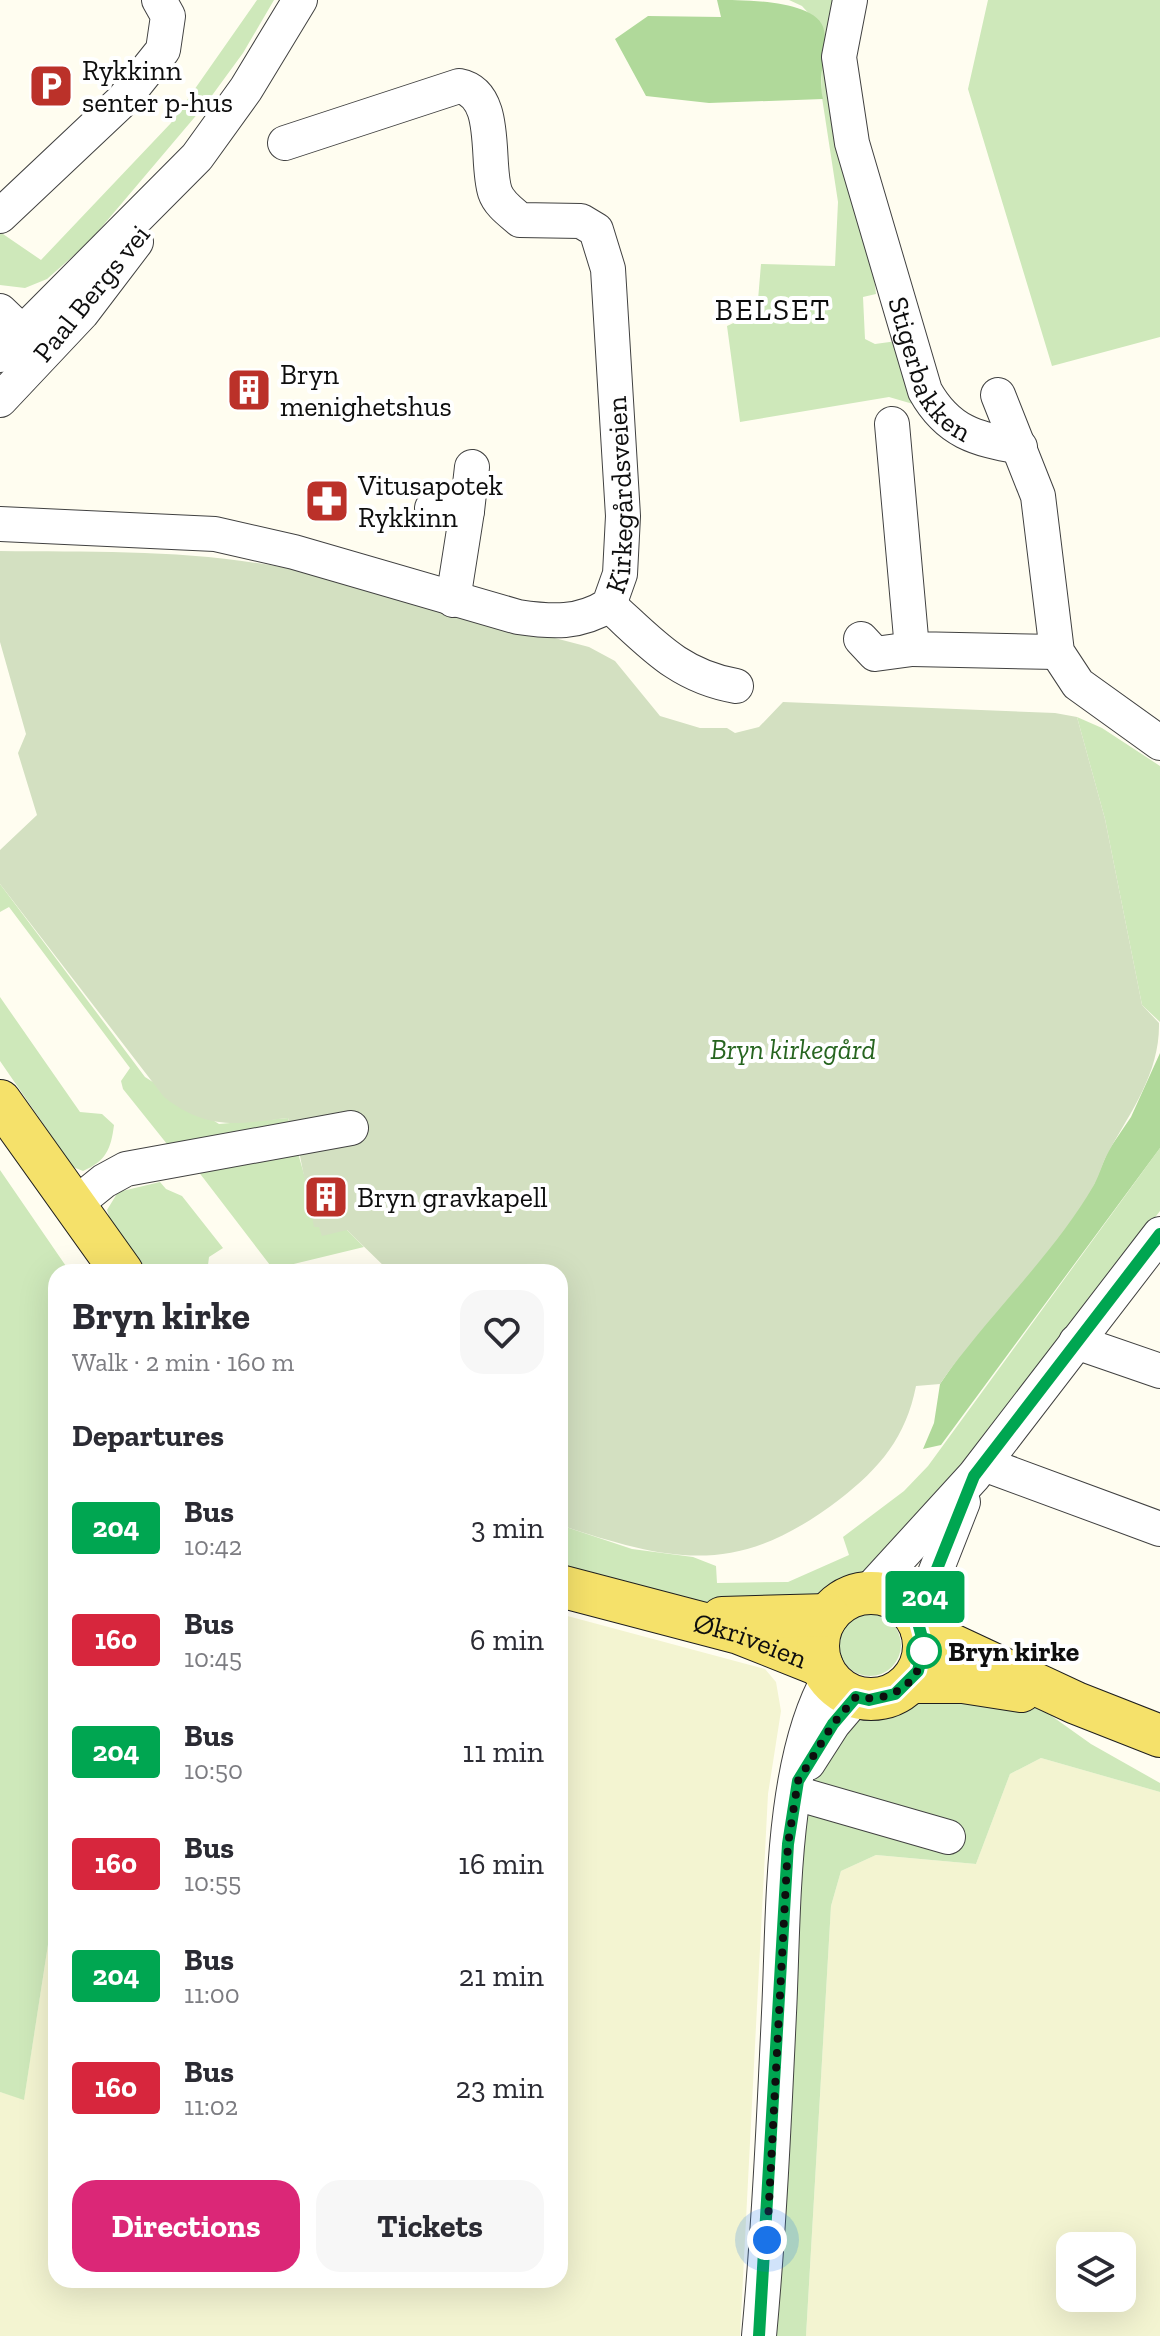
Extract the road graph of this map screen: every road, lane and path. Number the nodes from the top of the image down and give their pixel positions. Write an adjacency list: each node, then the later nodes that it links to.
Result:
1 (159, 0): 5 (street)
2 (300, 0): 6 (street, Paal Bergs vei)
3 (850, 0): 10 (street, Stigerbakken)
4 (285, 143): 16 (street, Kirkegårdsveien)
5 (0, 216)
6 (11, 343): 8 (street, Paal Bergs vei)
7 (998, 395): 10 (street)
8 (0, 400)
9 (892, 424): 18 (street)
10 (1020, 447): 19 (street, Stigerbakken)
11 (472, 467): 13 (street)
12 (432, 508): 13 (street)
13 (467, 511): 15 (street)
14 (0, 524): 15 (street, Kirkegårdsveien)
15 (453, 600): 16 (street, Kirkegårdsveien)
16 (609, 605): 20 (street)
17 (861, 639): 18 (street)
18 (912, 649): 19 (street)
19 (1057, 652): 21 (street, Stigerbakken)
20 (736, 686)
21 (1160, 743)
22 (0, 1101): 24 (main road)
23 (351, 1128): 24 (street)
24 (73, 1206): 26 (main road)
25 (1160, 1234): 27 (street)
26 (116, 1264)
27 (1076, 1342): 28 (street); 29 (street)
28 (1160, 1371)
29 (979, 1470): 30 (street); 32 (street); 35 (street)
30 (1160, 1529)
31 (568, 1588): 34 (main road, Økriveien)
32 (868, 1592): 33 (main road); 35 (main road)
33 (828, 1615): 34 (main road, Økriveien); 36 (main road)
34 (677, 1618): 36 (main road, Økriveien)
35 (920, 1625): 37 (main road); 38 (main road)
36 (835, 1680): 37 (main road); 40 (street)
37 (911, 1682): 38 (main road)
38 (1076, 1703): 39 (main road)
39 (1160, 1736)
40 (796, 1787): 41 (street); 42 (street)
41 (948, 1837)
42 (759, 2336)

